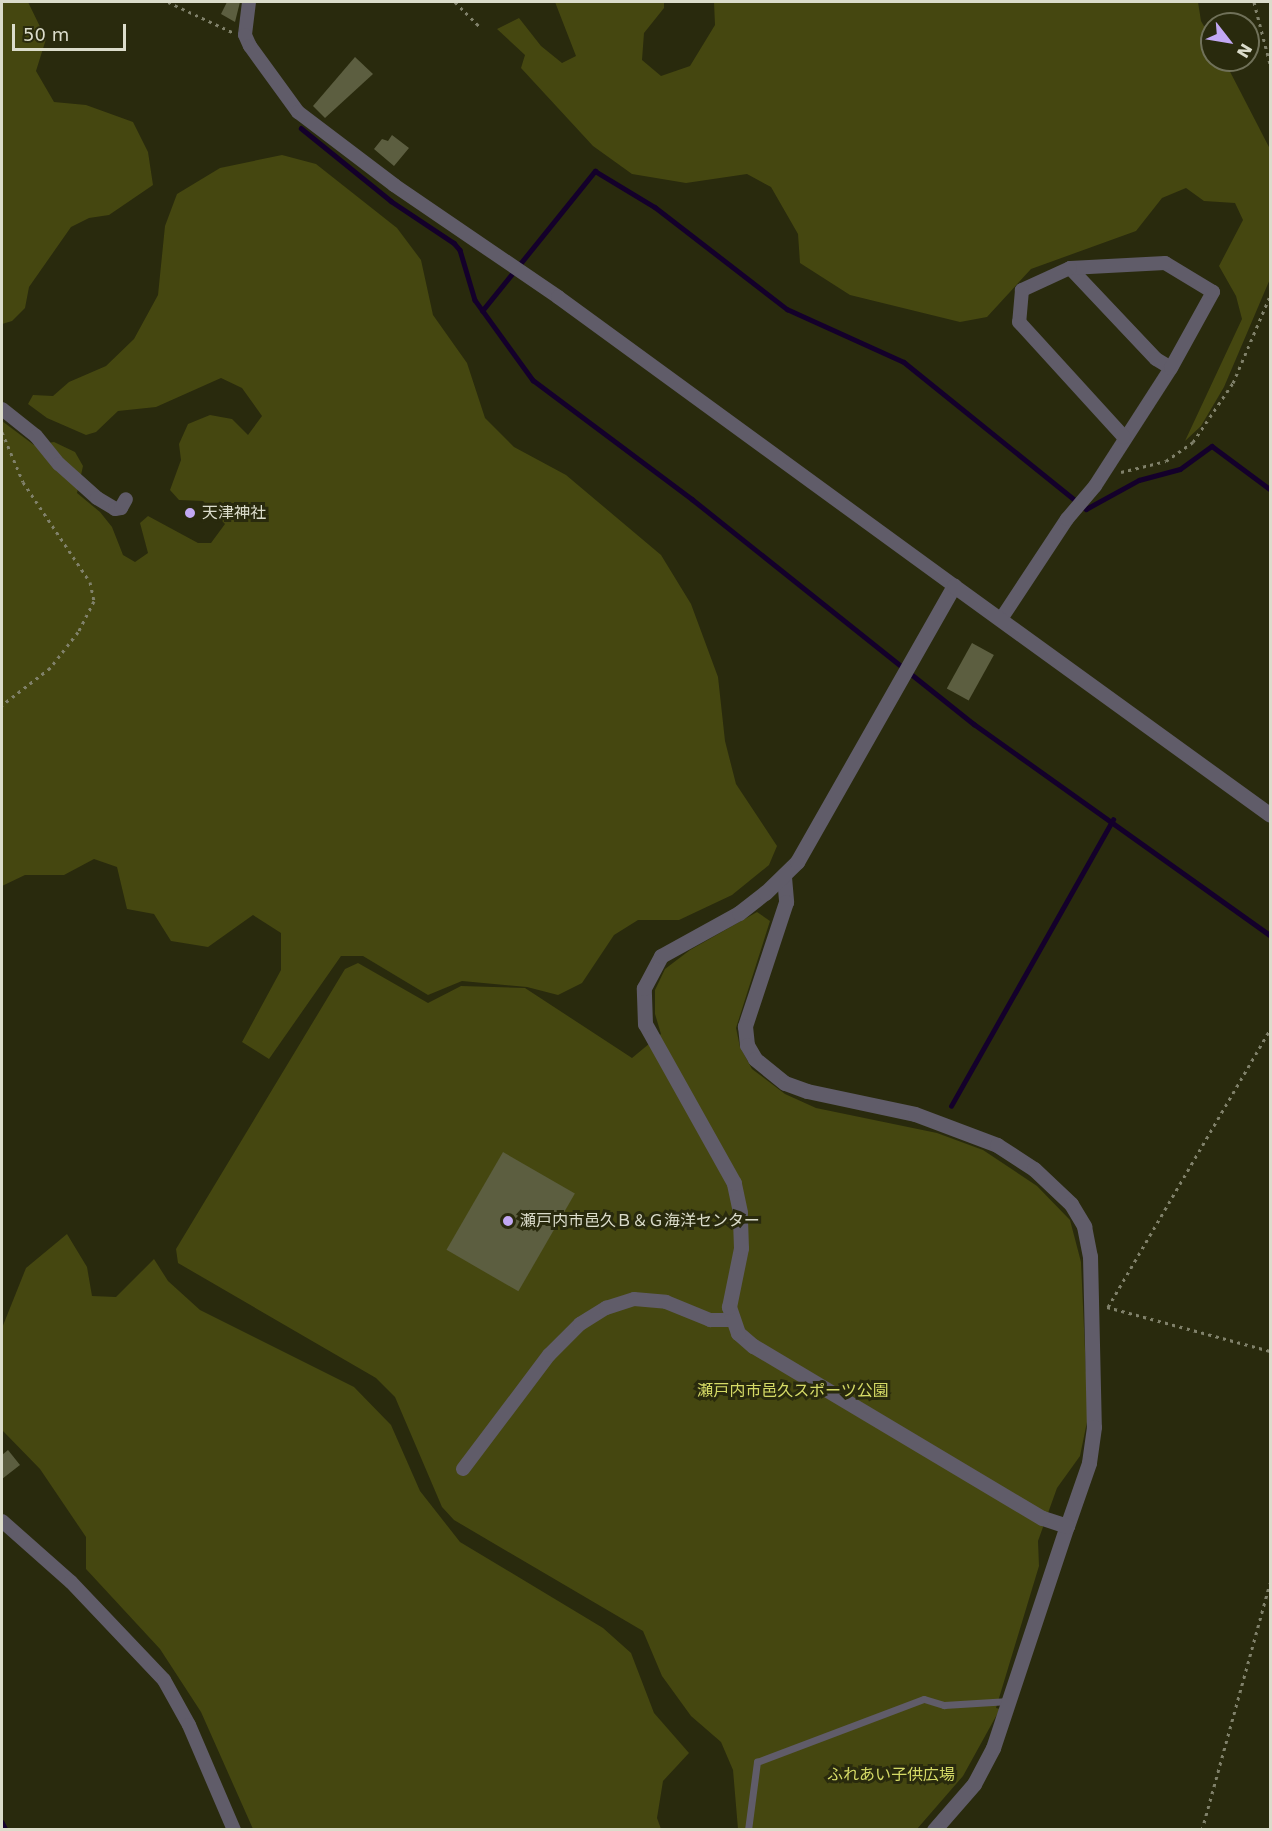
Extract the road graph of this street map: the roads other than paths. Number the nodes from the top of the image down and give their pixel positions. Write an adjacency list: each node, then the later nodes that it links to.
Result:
1 (249, 2): 7 (street)
2 (1070, 268): 3 (street); 3 (street); 5 (street)
3 (1171, 368): 5 (street)
4 (2, 409): 6 (street)
5 (1124, 437): 8 (street)
6 (126, 499)
7 (954, 586): 8 (street); 10 (street)
8 (1001, 619): 9 (street)
9 (1270, 815)
10 (784, 877): 11 (street); 14 (street)
11 (731, 1320): 12 (street); 14 (street)
12 (463, 1469)
13 (2, 1521): 16 (street)
14 (1067, 1526): 15 (street)
15 (1009, 1701): 17 (lane); 18 (street)
16 (234, 1830)
17 (748, 1830)
18 (934, 1830)

